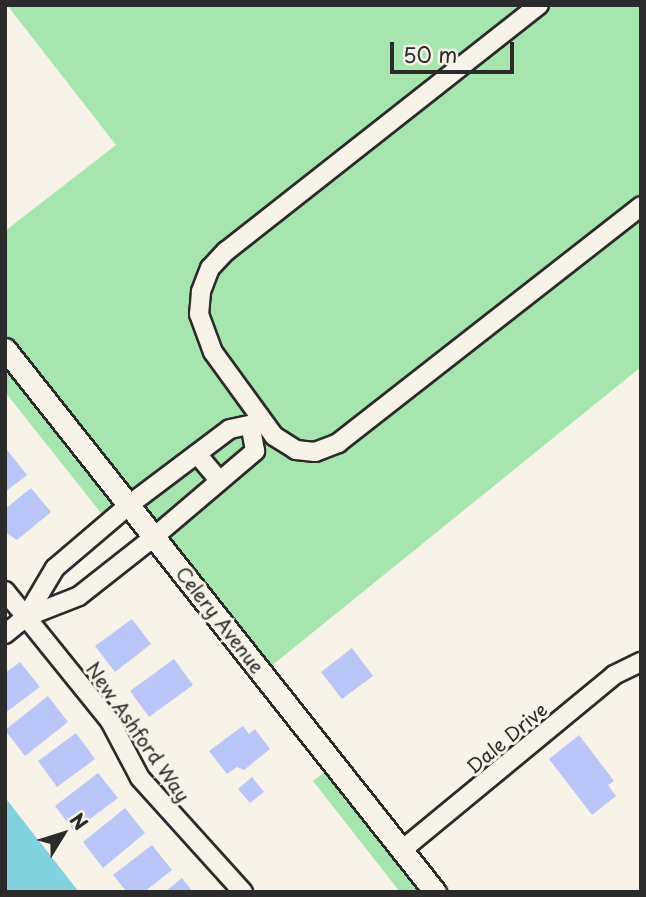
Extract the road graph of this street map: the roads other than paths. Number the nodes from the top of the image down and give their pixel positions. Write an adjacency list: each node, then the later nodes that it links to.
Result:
1 (539, 5): 4 (street)
2 (641, 206): 4 (street)
3 (5, 349): 7 (main road, Celery Avenue)
4 (256, 425): 5 (street); 6 (street)
5 (197, 454): 6 (street); 7 (street)
6 (220, 481): 8 (street)
7 (129, 505): 8 (main road, Celery Avenue); 10 (street)
8 (154, 537): 10 (street); 13 (main road, Celery Avenue)
9 (5, 591): 10 (street, New Ashford Way)
10 (26, 617): 11 (street); 14 (street, New Ashford Way)
11 (5, 634)
12 (641, 663): 13 (street, Dale Drive)
13 (402, 850): 15 (main road, Celery Avenue)
14 (243, 892)
15 (435, 892)

